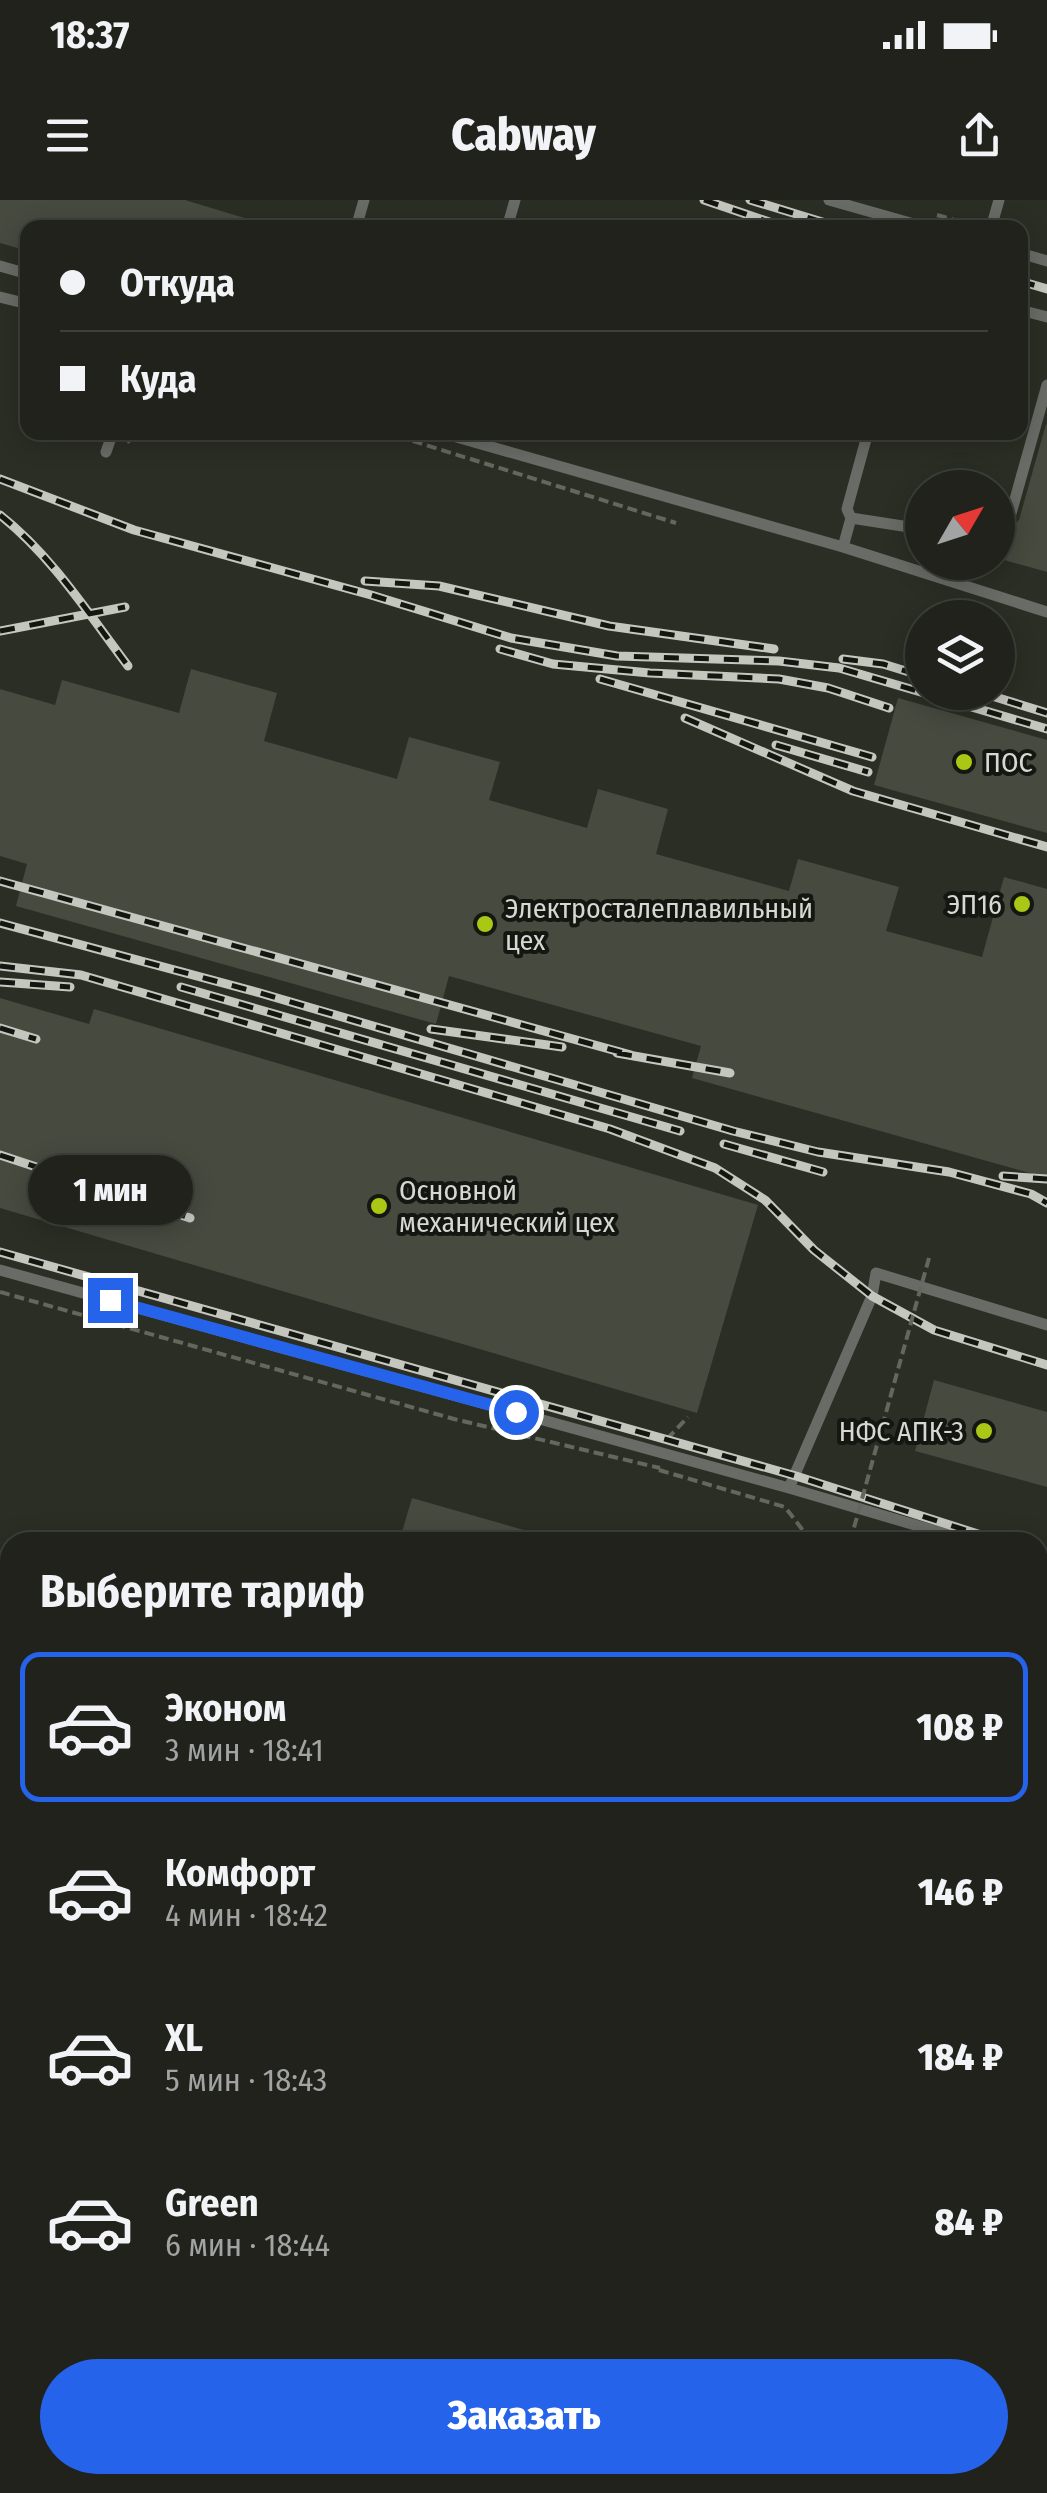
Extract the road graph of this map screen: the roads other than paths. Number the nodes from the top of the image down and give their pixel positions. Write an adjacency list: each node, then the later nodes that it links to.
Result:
1 (829, 200): 2 (lane)
2 (900, 220)
3 (1047, 386): 8 (lane)
4 (110, 440): 7 (lane)
5 (466, 440): 11 (lane)
6 (866, 440): 9 (lane)
7 (106, 452)
8 (1015, 498)
9 (850, 518): 10 (lane); 11 (lane)
10 (905, 526)
11 (843, 547): 12 (lane)
12 (1047, 612)
13 (0, 1270): 15 (lane)
14 (1047, 1325): 15 (lane)
15 (789, 1488): 16 (lane)
16 (939, 1532)

